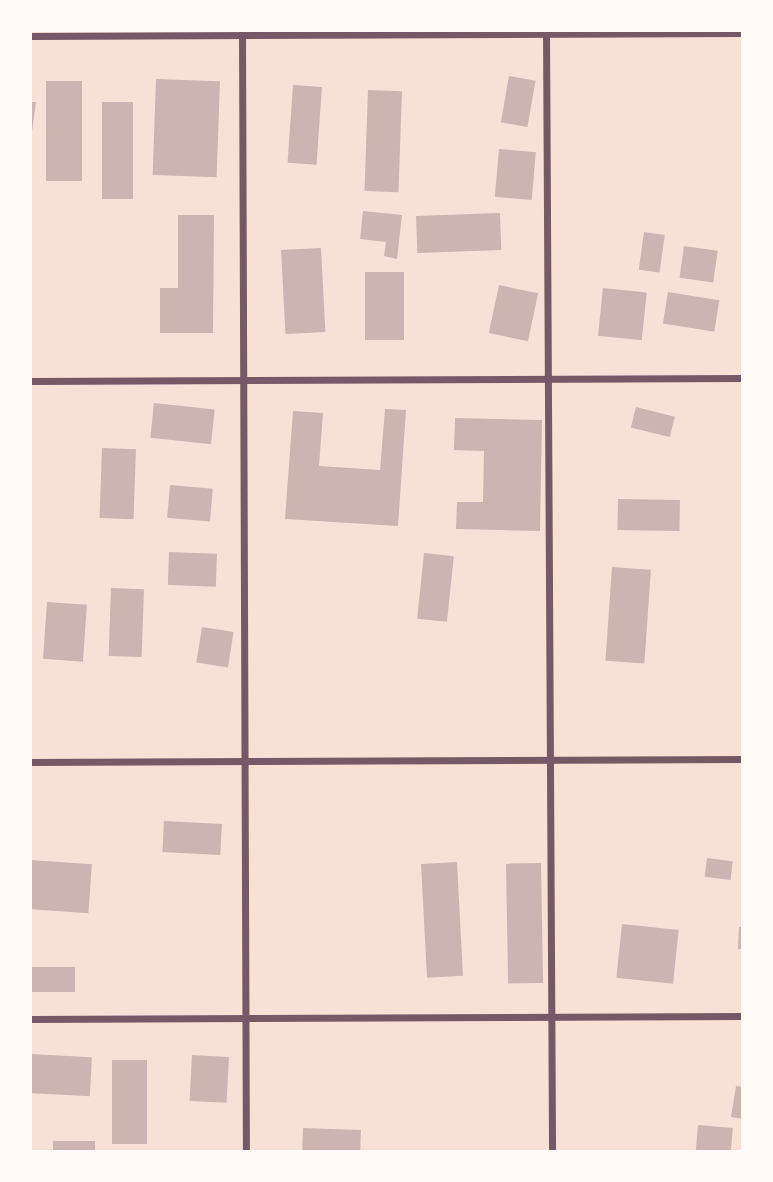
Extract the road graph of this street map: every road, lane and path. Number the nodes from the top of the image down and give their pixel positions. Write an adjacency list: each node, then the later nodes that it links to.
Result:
1 (546, 32): 2 (street); 3 (street); 6 (street)
2 (243, 33): 4 (street); 7 (street)
3 (743, 33)
4 (30, 37)
5 (743, 378): 6 (street)
6 (548, 379): 7 (street); 10 (street)
7 (244, 380): 8 (street); 11 (street)
8 (30, 381)
9 (743, 759): 10 (street)
10 (550, 760): 11 (street); 14 (street)
11 (244, 761): 12 (street); 15 (street)
12 (30, 762)
13 (743, 1016): 14 (street)
14 (551, 1017): 15 (street); 18 (street)
15 (245, 1018): 16 (street); 17 (street)
16 (30, 1019)
17 (246, 1152)
18 (552, 1152)

